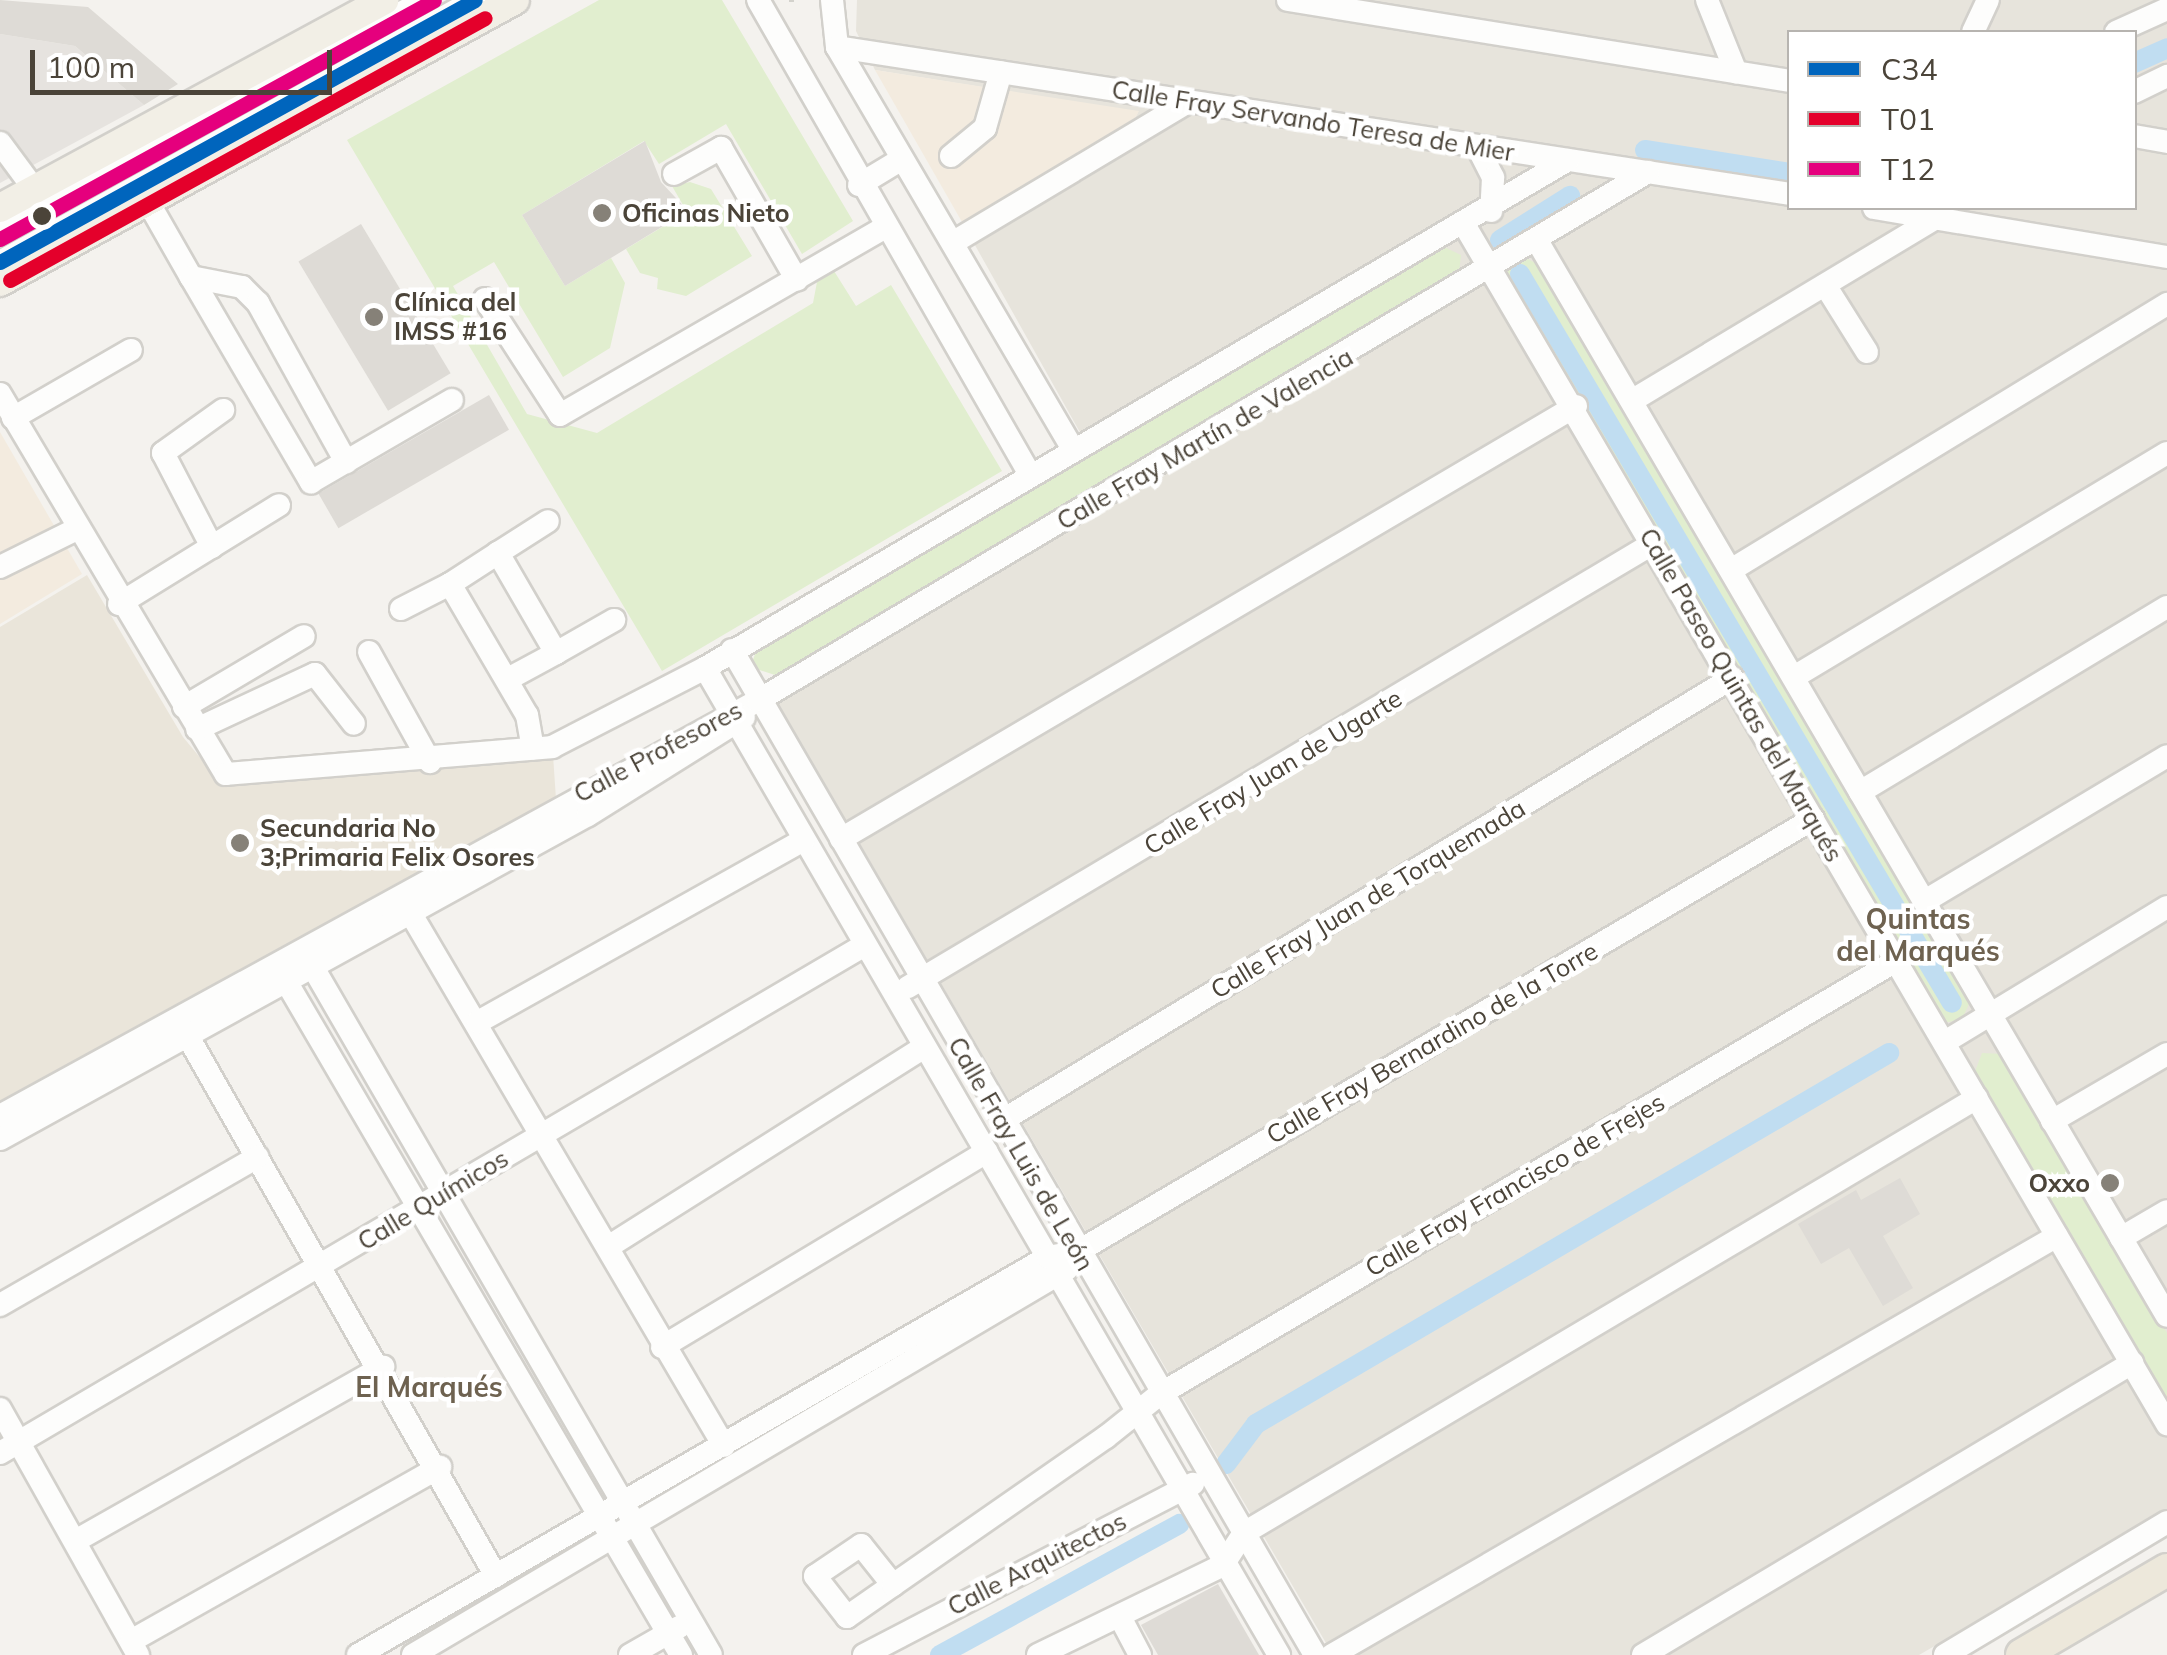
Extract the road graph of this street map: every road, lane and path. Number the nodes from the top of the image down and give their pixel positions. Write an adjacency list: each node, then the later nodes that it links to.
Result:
1 (384, 0): 33 (main road)
2 (425, 0): 40 (street)
3 (476, 0): 44 (street)
4 (515, 0): 34 (main road)
5 (758, 0): 31 (street)
6 (832, 0): 15 (street)
7 (1288, 0): 12 (street)
8 (1437, 0): 12 (street)
9 (1706, 0): 17 (street)
10 (1988, 0): 13 (street)
11 (2167, 9): 14 (street)
12 (1441, 25): 17 (street)
13 (1974, 30)
14 (2120, 30)
15 (837, 47): 16 (street, Calle Fray Servando Teresa de Mier); 27 (street)
16 (1001, 72): 21 (street, Calle Fray Servando Teresa de Mier); 26 (street)
17 (1736, 72): 19 (street)
18 (2167, 76): 20 (street)
19 (1787, 80)
20 (2137, 91)
21 (1188, 102): 25 (street, Calle Fray Servando Teresa de Mier); 41 (street)
22 (2137, 137): 23 (street)
23 (2167, 142)
24 (0, 143): 33 (street)
25 (1477, 146): 28 (street, Calle Fray Servando Teresa de Mier); 36 (street)
26 (951, 156)
27 (902, 158): 31 (street); 41 (street)
28 (1568, 160): 29 (street, Calle Fray Servando Teresa de Mier); 36 (street)
29 (1648, 172): 32 (street, Calle Fray Servando Teresa de Mier); 42 (street, Calle Fray Martín de Valencia)
30 (674, 174): 47 (street)
31 (859, 185): 39 (street)
32 (1787, 194)
33 (12, 195)
34 (147, 200): 46 (street); 48 (main road)
35 (1887, 210): 37 (street)
36 (1491, 211): 38 (street)
37 (1937, 218): 43 (street); 49 (street)
38 (1466, 226): 45 (street, Calle Paseo Quintas del Marqués); 60 (street)
39 (884, 228): 47 (street); 63 (street)
40 (0, 230)
41 (954, 242): 60 (street)
42 (1539, 244): 45 (street, Calle Fray Martín de Valencia); 56 (street)
43 (2167, 256)
44 (0, 262)
45 (1494, 270): 57 (street, Calle Paseo Quintas del Marqués); 85 (street, Calle Fray Martín de Valencia)
46 (191, 278): 62 (street); 62 (street)
47 (797, 280): 50 (street)
48 (0, 282)
49 (1826, 285): 53 (street); 56 (street)
50 (485, 298)
51 (2167, 304): 71 (street)
52 (131, 350): 59 (street)
53 (1866, 352)
54 (0, 394): 59 (street)
55 (452, 400): 62 (street)
56 (1633, 400): 71 (street)
57 (1576, 406): 67 (street, Calle Paseo Quintas del Marqués); 95 (street)
58 (223, 410): 68 (street)
59 (13, 418): 66 (street)
60 (1078, 443): 63 (street)
61 (2167, 453): 82 (street)
62 (346, 462)
63 (1028, 471): 78 (street)
64 (279, 506): 68 (street)
65 (548, 522): 69 (street)
66 (76, 529): 70 (street); 73 (street)
67 (1652, 544): 83 (street, Calle Paseo Quintas del Marqués); 104 (street, Calle Fray Juan de Ugarte)
68 (212, 547): 73 (street)
69 (498, 553): 72 (street); 80 (street)
70 (0, 568)
71 (1731, 570): 82 (street)
72 (450, 584): 75 (street); 84 (street)
73 (119, 604): 86 (street)
74 (2167, 607): 93 (street)
75 (401, 609)
76 (614, 620): 80 (street)
77 (304, 636): 86 (street)
78 (732, 650): 81 (street); 85 (street, Calle Fray Luis de León)
79 (369, 652): 92 (street)
80 (556, 653): 84 (street)
81 (704, 668): 87 (street, Calle Fray Luis de León); 90 (street)
82 (1794, 677): 93 (street)
83 (1732, 678): 94 (street, Calle Paseo Quintas del Marqués); 114 (street, Calle Fray Juan de Torquemada)
84 (508, 679): 90 (street)
85 (758, 700): 87 (street, Calle Profesores); 95 (street, Calle Fray Luis de León)
86 (184, 707): 89 (street)
87 (731, 719): 96 (street, Calle Fray Luis de León); 99 (street, Calle Profesores); 101 (street, Calle Profesores)
88 (354, 724): 89 (street)
89 (197, 729): 92 (street)
90 (533, 748): 92 (street)
91 (2167, 756): 97 (street)
92 (430, 762)
93 (1860, 792): 97 (street)
94 (1813, 819): 102 (street, Calle Paseo Quintas del Marqués); 126 (street, Calle Fray Bernardino de la Torre)
95 (841, 839): 104 (street, Calle Fray Luis de León)
96 (804, 840): 100 (street, Calle Fray Luis de León); 107 (street)
97 (1925, 902): 106 (street)
98 (2167, 907): 106 (street)
99 (411, 914): 101 (street, Calle Profesores); 107 (street)
100 (865, 945): 105 (street, Calle Fray Luis de León); 116 (street, Calle Químicos)
101 (307, 958): 103 (street, Calle Profesores); 120 (street)
102 (1894, 962): 109 (street, Calle Paseo Quintas del Marqués); 135 (street, Calle Fray Francisco de Frejes)
103 (281, 973): 108 (street, Calle Profesores); 113 (street, Calle Profesores); 121 (street)
104 (921, 984): 105 (street, Calle Fray Juan de Ugarte); 114 (street, Calle Fray Luis de León)
105 (892, 991): 110 (street, Calle Fray Luis de León)
106 (1990, 1012): 109 (street); 115 (street)
107 (478, 1022): 116 (street)
108 (188, 1036): 117 (street, Calle Profesores); 119 (street)
109 (1945, 1042): 112 (street, Calle Paseo Quintas del Marqués)
110 (924, 1046): 118 (street, Calle Fray Luis de León); 125 (street)
111 (2167, 1054): 115 (street)
112 (1977, 1098): 123 (street, Calle Paseo Quintas del Marqués); 147 (street)
113 (0, 1116)
114 (1003, 1120): 126 (street, Calle Fray Luis de León)
115 (2052, 1121): 124 (street)
116 (538, 1138): 120 (street, Calle Químicos); 125 (street)
117 (0, 1139)
118 (987, 1152): 127 (street, Calle Fray Luis de León); 132 (street)
119 (257, 1157): 128 (street); 130 (street)
120 (445, 1194): 121 (street, Calle Químicos); 144 (street)
121 (423, 1206): 128 (street, Calle Químicos); 146 (street)
122 (2167, 1211): 124 (street)
123 (2057, 1236): 133 (street, Calle Paseo Quintas del Marqués); 167 (street)
124 (2122, 1238): 131 (street)
125 (608, 1247): 132 (street)
126 (1077, 1252): 127 (street, Calle Fray Bernardino de la Torre); 129 (street); 135 (street, Calle Fray Luis de León)
127 (1048, 1258): 129 (street, Calle Fray Luis de León); 139 (street, Calle Fray Bernardino de la Torre)
128 (324, 1265): 134 (street); 140 (street, Calle Químicos)
129 (1061, 1280): 137 (street, Calle Fray Luis de León); 144 (street)
130 (0, 1305)
131 (2167, 1316)
132 (662, 1347): 139 (street)
133 (2132, 1363): 138 (street, Calle Paseo Quintas del Marqués); 168 (street)
134 (383, 1367): 141 (street); 148 (street)
135 (1160, 1394): 137 (street, Calle Fray Francisco de Frejes); 142 (street, Calle Fray Luis de León)
136 (0, 1409): 140 (street)
137 (1137, 1410): 143 (street, Calle Fray Luis de León); 152 (street, Calle Fray Francisco de Frejes)
138 (2167, 1424)
139 (724, 1446): 144 (street, Calle Fray Bernardino de la Torre)
140 (9, 1447): 148 (street)
141 (440, 1467): 151 (street); 156 (street)
142 (1210, 1475): 143 (street, Calle Arquitectos); 147 (street, Calle Fray Luis de León)
143 (1182, 1490): 149 (street, Calle Fray Luis de León); 162 (street, Calle Arquitectos)
144 (632, 1516): 146 (street); 154 (street)
145 (2167, 1522): 169 (street)
146 (608, 1529): 151 (street); 155 (street); 158 (street)
147 (1244, 1533): 149 (street); 166 (street, Calle Fray Luis de León)
148 (77, 1540): 156 (street)
149 (1223, 1564): 153 (street); 165 (street, Calle Fray Luis de León)
150 (2167, 1570): 170 (highway)
151 (496, 1576): 157 (street)
152 (893, 1585)
153 (1120, 1617): 163 (street); 164 (street)
154 (690, 1621): 155 (street); 161 (street)
155 (668, 1633): 159 (street); 160 (street)
156 (134, 1648)
157 (358, 1655)
158 (413, 1655)
159 (630, 1655)
160 (681, 1655)
161 (711, 1655)
162 (864, 1655)
163 (1038, 1655)
164 (1140, 1655)
165 (1279, 1655)
166 (1315, 1655)
167 (1332, 1655)
168 (1643, 1655)
169 (1946, 1655)
170 (2022, 1655)

